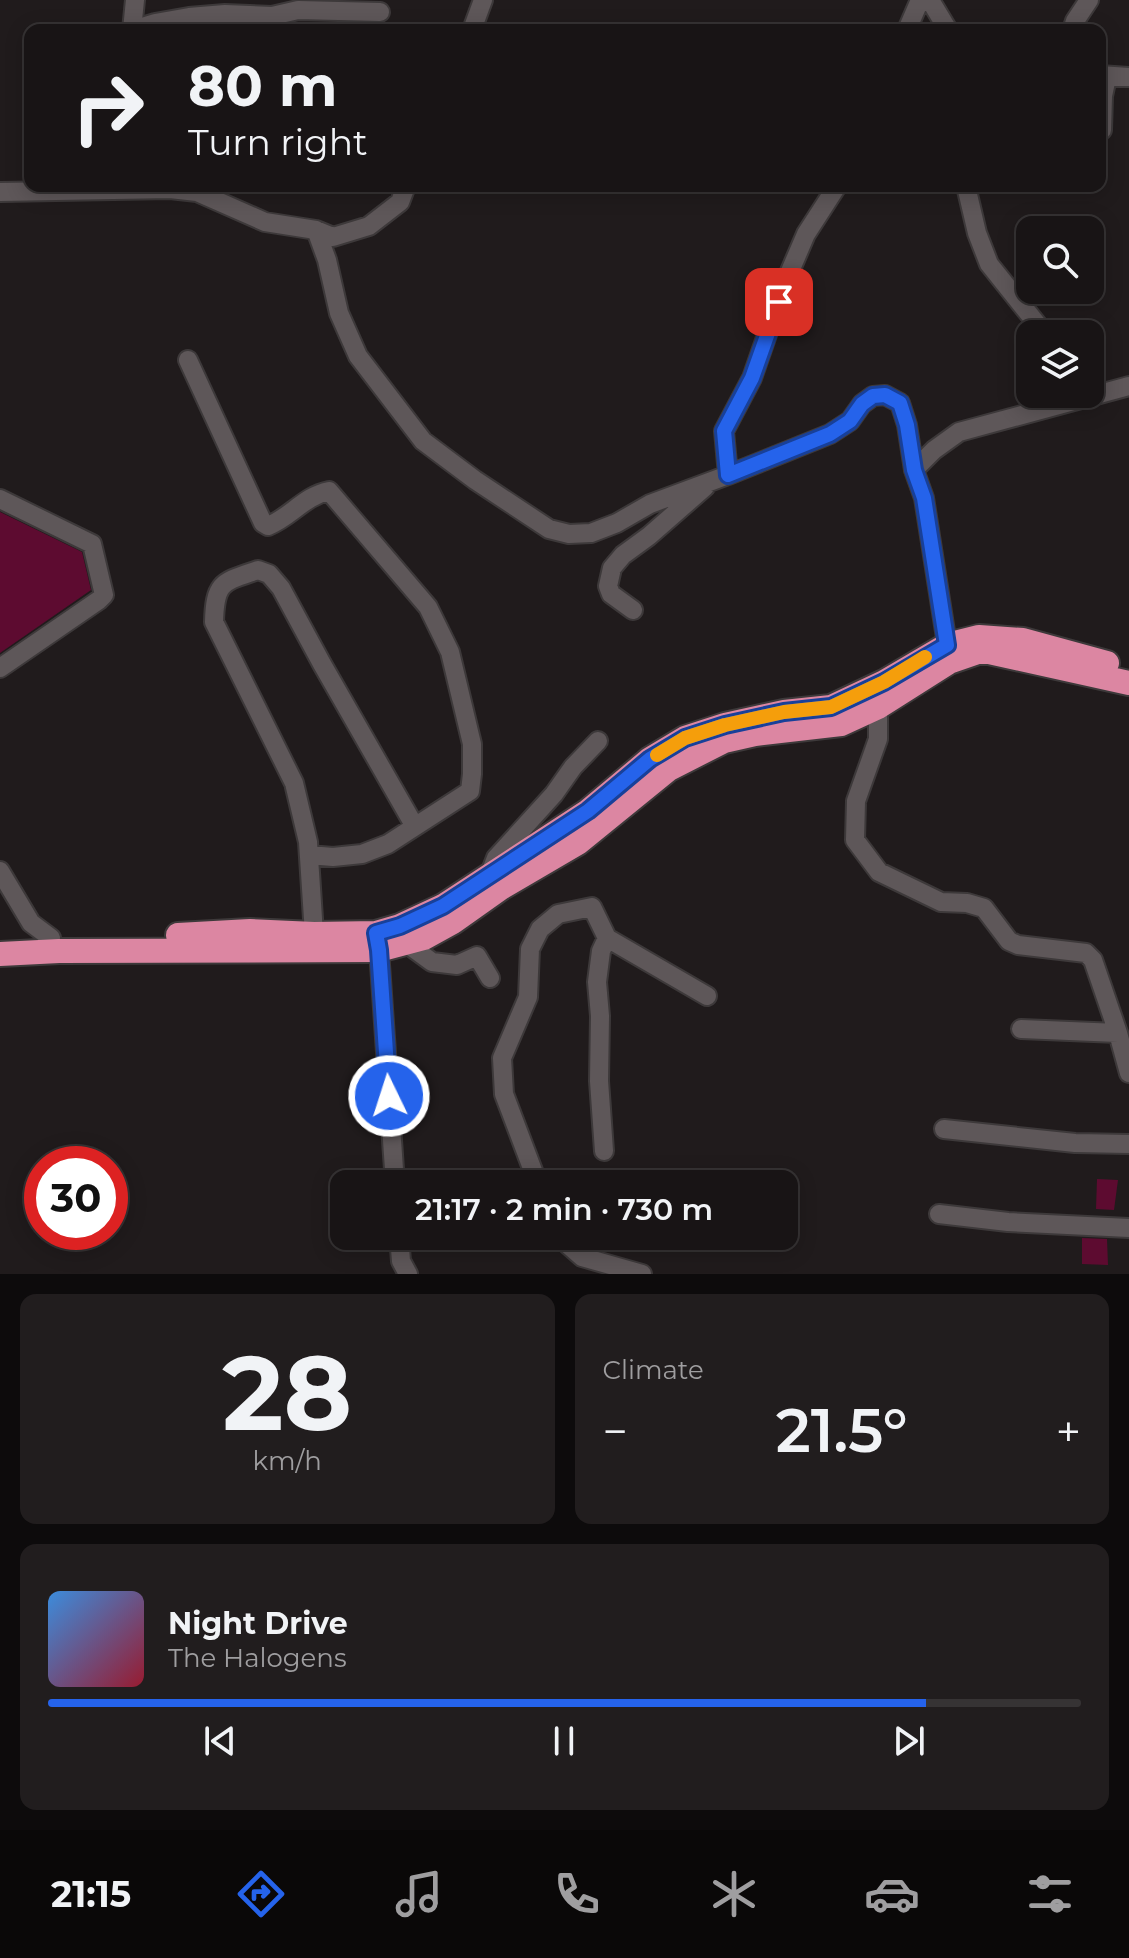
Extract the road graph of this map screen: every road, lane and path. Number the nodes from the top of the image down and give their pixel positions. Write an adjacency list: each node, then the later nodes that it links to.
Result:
1 (135, 0): 8 (street)
2 (483, 0): 10 (street)
3 (920, 0): 11 (street)
4 (930, 0): 12 (street)
5 (1089, 0): 13 (street)
6 (312, 5): 7 (street); 9 (street)
7 (380, 12)
8 (133, 24)
9 (152, 24)
10 (474, 24)
11 (910, 24)
12 (944, 24)
13 (1074, 24)
14 (1106, 76): 15 (street)
15 (1129, 77)
16 (0, 192): 17 (street)
17 (24, 192)
18 (202, 192): 22 (street)
19 (404, 192): 22 (street)
20 (833, 192): 29 (street)
21 (967, 192): 23 (street)
22 (316, 230): 29 (street)
23 (1034, 320)
24 (188, 360): 38 (street)
25 (1129, 386): 26 (street)
26 (1104, 391)
27 (1032, 408): 28 (street)
28 (914, 470): 29 (street); 32 (street)
29 (720, 477): 31 (street)
30 (0, 499): 33 (street)
31 (633, 610)
32 (948, 654): 34 (highway); 35 (highway); 36 (highway); 41 (highway)
33 (0, 668)
34 (1129, 669)
35 (1129, 683)
36 (878, 707): 47 (highway); 52 (street)
37 (598, 741): 41 (street)
38 (414, 825): 39 (street); 39 (street)
39 (309, 855): 42 (street)
40 (0, 871): 43 (street)
41 (489, 876): 46 (highway)
42 (314, 934): 43 (highway); 46 (highway)
43 (51, 938): 45 (highway)
44 (607, 938): 50 (street); 56 (street); 58 (street)
45 (0, 940)
46 (378, 941): 47 (highway); 48 (highway); 57 (street)
47 (406, 943): 49 (street)
48 (0, 954)
49 (490, 978)
50 (707, 996)
51 (1021, 1029): 52 (street)
52 (1118, 1033): 53 (street)
53 (1129, 1073)
54 (944, 1129): 55 (street)
55 (1129, 1144)
56 (604, 1151)
57 (394, 1170)
58 (533, 1170)
59 (939, 1214): 60 (street)
60 (1129, 1228)
61 (574, 1250): 62 (street)
62 (642, 1274)

